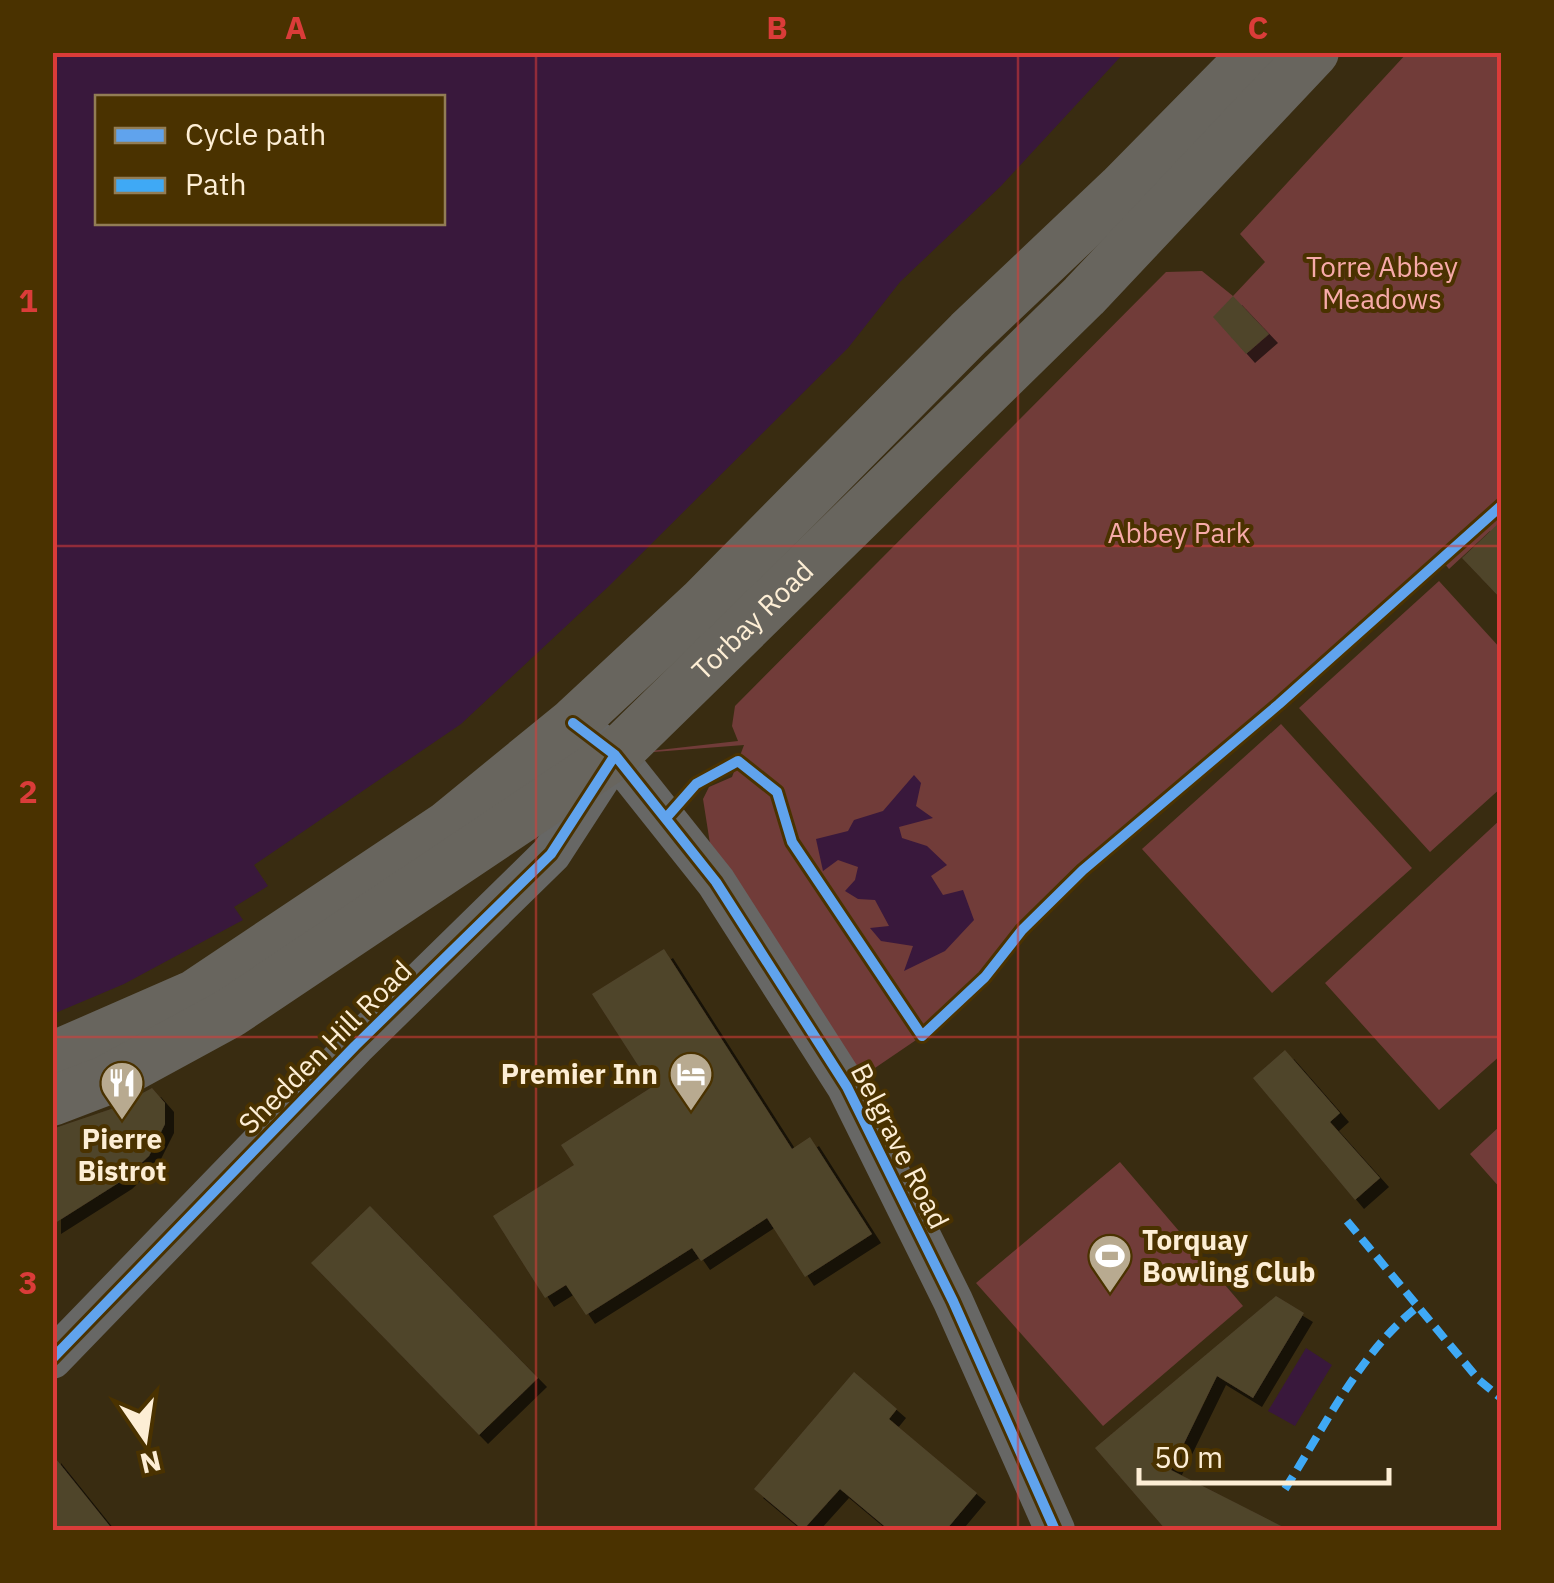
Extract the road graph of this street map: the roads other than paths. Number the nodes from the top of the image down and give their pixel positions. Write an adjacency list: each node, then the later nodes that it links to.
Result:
1 (1256, 52): 3 (main road, Torbay Road)
2 (1314, 52): 4 (main road, Torbay Road)
3 (573, 723): 4 (street, Belgrave Road); 5 (main road, Torbay Road)
4 (614, 756): 6 (main road, Torbay Road); 7 (street, Shedden Hill Road); 8 (street, Belgrave Road)
5 (52, 1057)
6 (52, 1100)
7 (52, 1359)
8 (1055, 1530)

